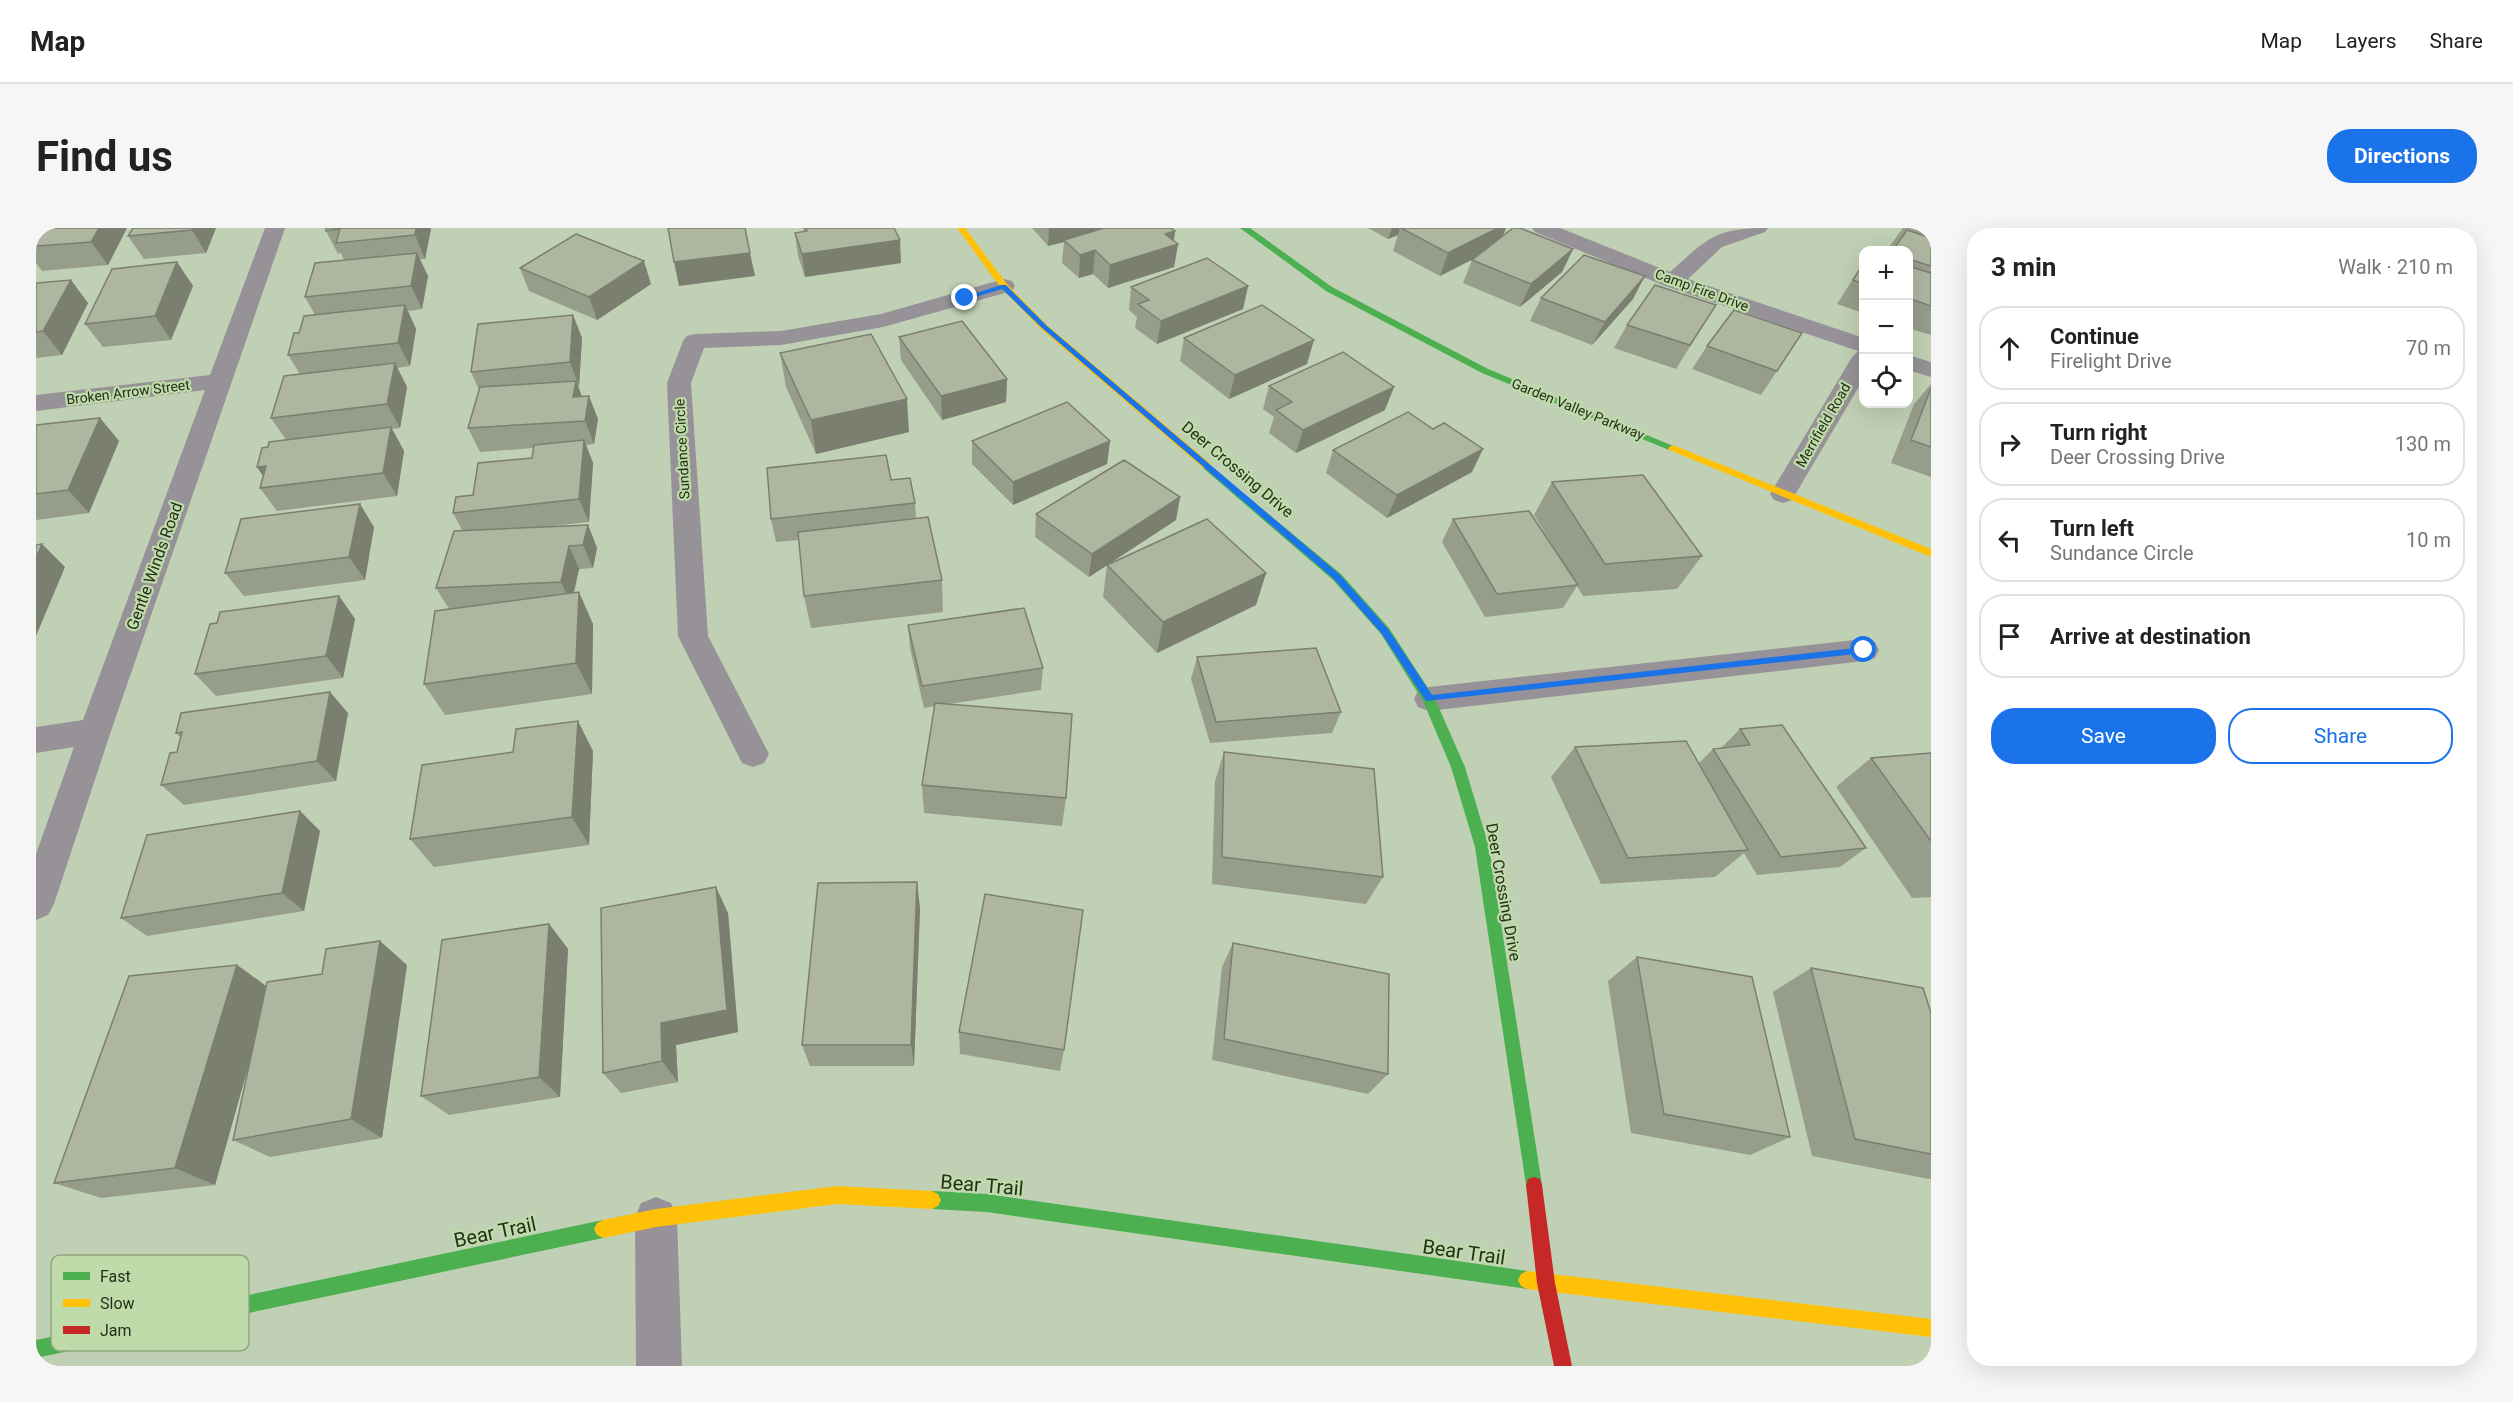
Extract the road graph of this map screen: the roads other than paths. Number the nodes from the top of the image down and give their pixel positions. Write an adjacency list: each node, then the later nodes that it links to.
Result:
1 (275, 228): 12 (street, Gentle Winds Road)
2 (961, 228): 7 (street, Deer Crossing Drive)
3 (1244, 228): 14 (street, Garden Valley Parkway)
4 (1542, 228): 6 (street, Camp Fire Drive)
5 (1758, 228): 6 (street)
6 (1673, 281): 8 (street, Camp Fire Drive)
7 (1004, 286): 17 (street, Deer Crossing Drive); 20 (street, Sundance Circle)
8 (1859, 345)
9 (1859, 364): 14 (street, Merrifield Road)
10 (1913, 364): 11 (street)
11 (1931, 370)
12 (220, 381): 13 (street, Broken Arrow Street); 18 (street, Gentle Winds Road)
13 (36, 403)
14 (1783, 494): 15 (street, Garden Valley Parkway)
15 (1931, 553)
16 (1864, 650): 17 (street)
17 (1429, 699): 23 (street, Deer Crossing Drive)
18 (95, 731): 19 (street); 21 (street, Gentle Winds Road)
19 (36, 740)
20 (753, 754)
21 (36, 904)
22 (656, 1218): 23 (street, Bear Trail); 24 (street, Bear Trail); 28 (street)
23 (1546, 1283): 25 (street, Bear Trail); 29 (street, Deer Crossing Drive)
24 (249, 1304)
25 (1931, 1328)
26 (51, 1346): 27 (street, Bear Trail)
27 (36, 1349)
28 (659, 1366)
29 (1563, 1366)

